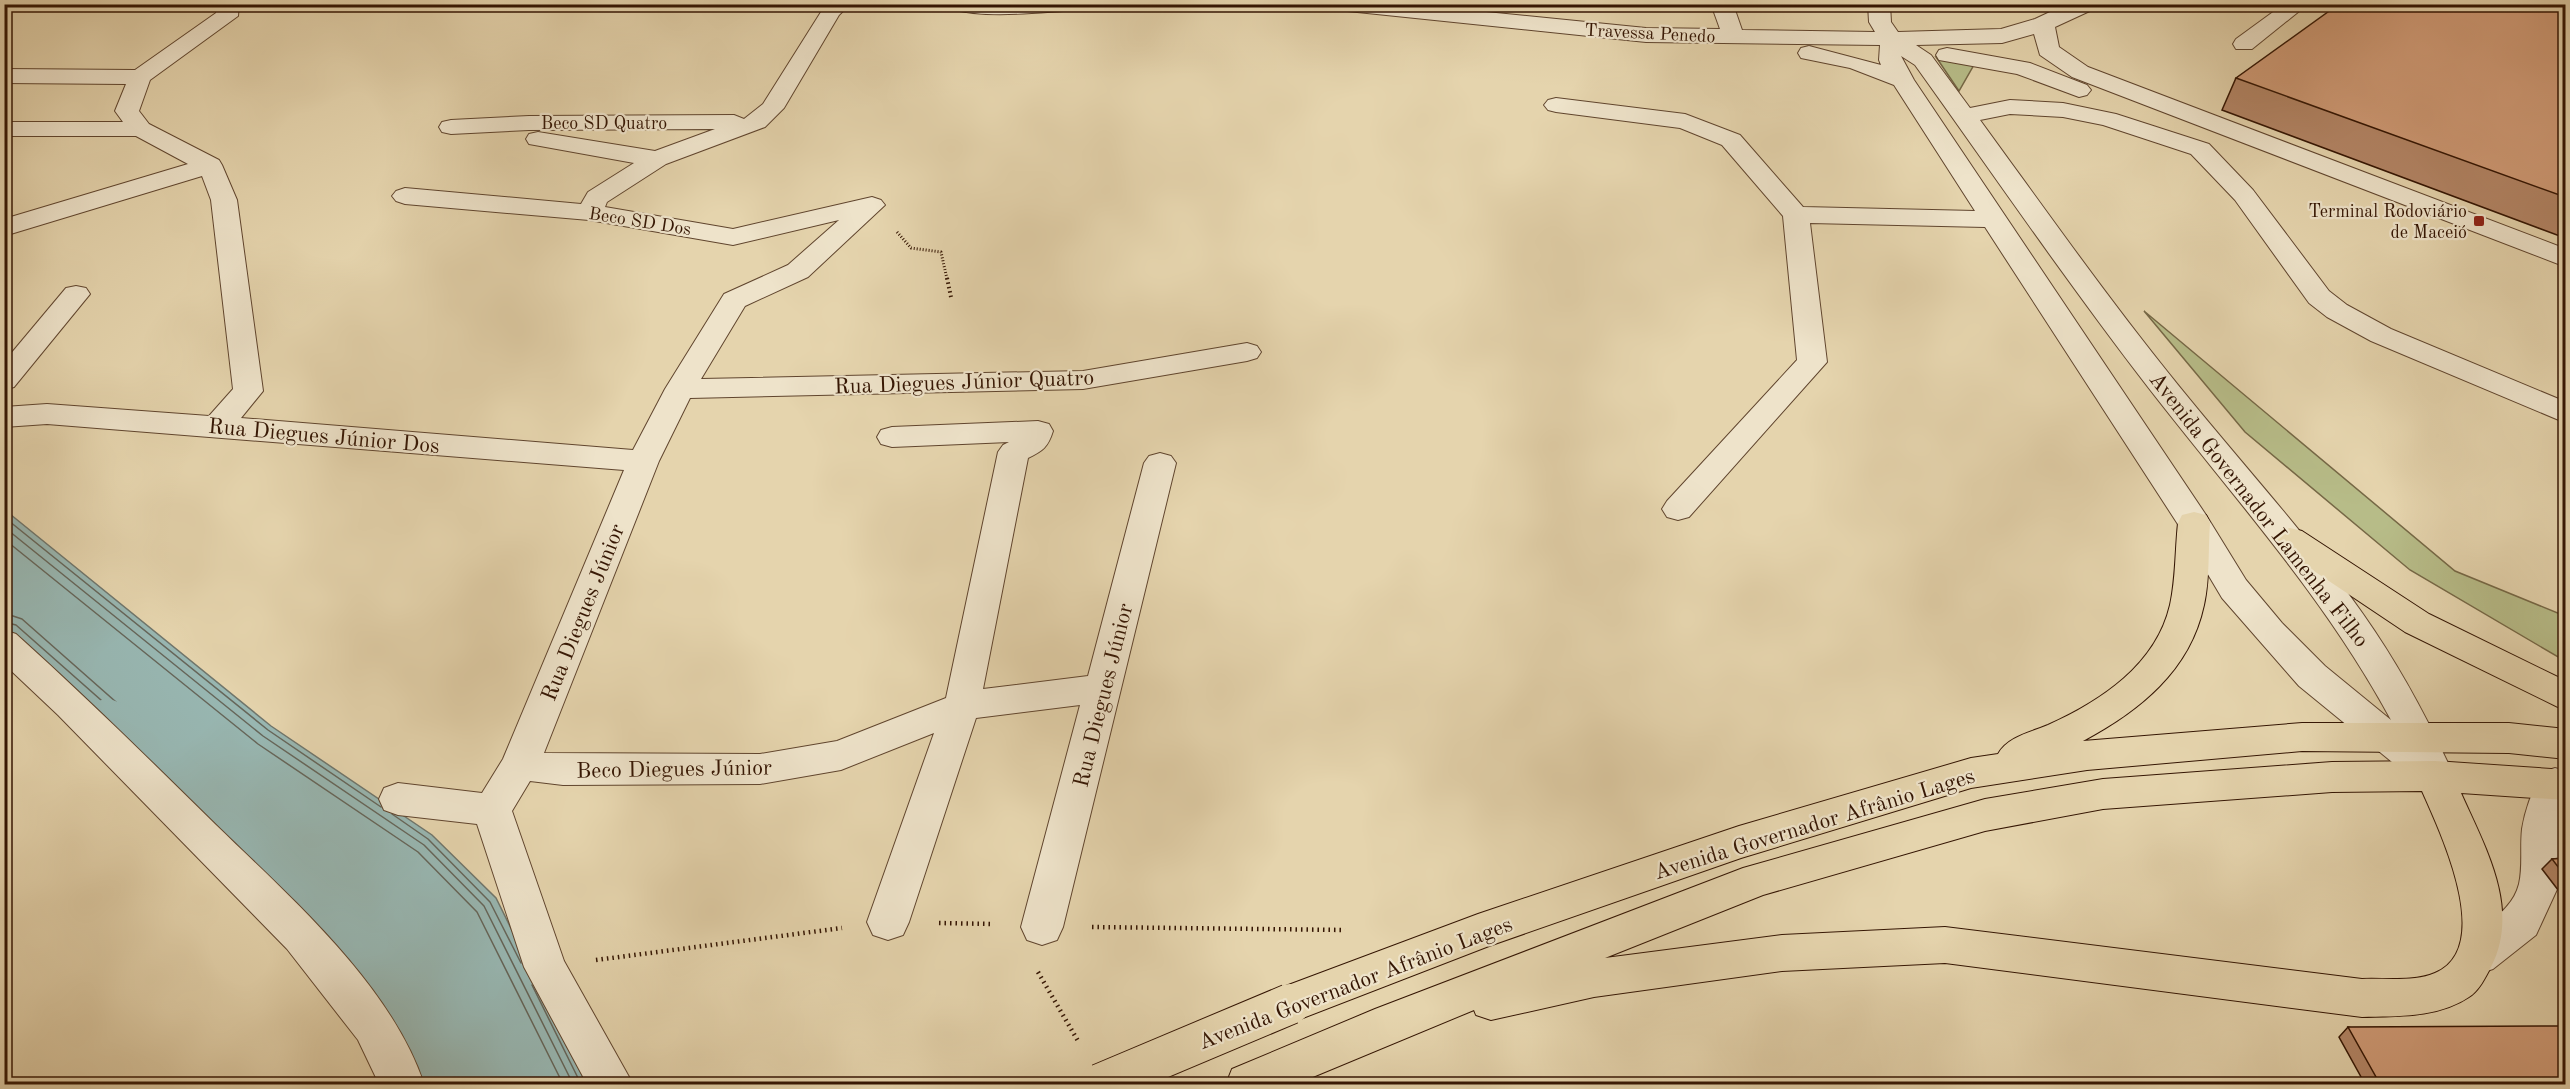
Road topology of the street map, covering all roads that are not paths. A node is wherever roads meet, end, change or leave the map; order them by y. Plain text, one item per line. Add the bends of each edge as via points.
1 (228, 4) edge
2 (840, 4) edge
3 (958, 4) edge
4 (1078, 4) edge
5 (1338, 4) edge
6 (1722, 4) edge
7 (2086, 4) edge
8 (2298, 4) edge
9 (1883, 21) edge
10 (2043, 24) junction
11 (2002, 36) junction
12 (1734, 38) junction
13 (2244, 44) dead end
14 (4, 76) edge
15 (140, 77) junction
16 (1902, 80) junction
17 (1982, 97) junction
18 (1556, 105) dead end
19 (756, 122) junction
20 (451, 127) dead end
21 (4, 129) edge
22 (140, 129) junction
23 (530, 137) dead end
24 (2296, 153) junction
25 (2210, 158) junction
26 (657, 159) junction
27 (210, 165) junction
28 (405, 196) dead end
29 (788, 205) dead end
30 (872, 205) joint
31 (589, 212) junction
32 (1796, 215) junction
33 (1994, 219) junction
34 (658, 224) junction
35 (4, 228) edge
36 (2565, 259) edge
37 (76, 294) dead end
38 (1247, 352) dead end
39 (4, 381) edge
40 (963, 383) junction
41 (680, 389) junction
42 (2565, 414) edge
43 (4, 417) edge
44 (217, 426) junction
45 (953, 434) junction
46 (891, 437) dead end
47 (643, 461) junction
48 (1160, 464) dead end
49 (1678, 509) dead end
50 (2194, 523) junction
51 (2290, 539) junction
52 (4, 643) edge
53 (1104, 688) junction
54 (2565, 697) edge
55 (962, 706) junction
56 (2402, 736) junction
57 (2565, 744) edge
58 (520, 765) junction
59 (1971, 773) junction
60 (2435, 776) junction
61 (2560, 784) edge
62 (398, 799) dead end
63 (492, 810) junction
64 (888, 922) dead end
65 (1042, 927) dead end
66 (2478, 956) junction
67 (1390, 1023) junction
68 (402, 1084) edge
69 (611, 1084) edge
70 (1100, 1084) edge
71 (1248, 1084) edge

1 - 15 street via 227,16
2 - 19 street via 831,11 772,108
3 - 4 street
5 - 12 street, Travessa Penedo via 1598,32
6 - 12 street
7 - 10 street, Travessa Penedo
8 - 13 street
9 - 11 street, Travessa Penedo via 1935,39
9 - 12 street, Travessa Penedo
9 - 16 street, Avenida Governador Lamenha Filho via 1890,60
9 - 17 street via 1934,52
9 - 17 street, Avenida Governador Lamenha Filho via 1923,60
10 - 11 street, Travessa Penedo
10 - 24 street via 2048,50 2074,68
11 - 17 street
12 - 16 street via 1856,63
14 - 15 street
15 - 22 street via 127,111
16 - 33 street, Avenida Governador Lamenha Filho
17 - 25 street via 2010,107 2063,110 2108,119
17 - 25 street via 2041,74 2152,120 2186,138
17 - 51 street, Avenida Governador Lamenha Filho via 2169,394
18 - 32 street via 1685,121 1731,140
19 - 20 street, Beco SD Quatro
19 - 26 street
21 - 22 street
22 - 27 street
23 - 26 street
24 - 25 street via 2268,150
24 - 36 street
25 - 42 street via 2244,195 2319,297 2337,311 2381,335
26 - 31 street via 597,197
27 - 35 street
27 - 44 street via 224,200 248,391
28 - 31 street, Beco SD Dos
29 - 34 street
30 - 34 street, Beco SD Dos via 733,237
30 - 41 street, Rua Diegues Júnior via 798,271 734,300
31 - 34 street, Beco SD Dos
32 - 33 street
32 - 49 street via 1812,362
33 - 50 street, Avenida Governador Lamenha Filho
37 - 39 street
38 - 40 street, Rua Diegues Júnior Quatro via 1083,380
40 - 41 street, Rua Diegues Júnior Quatro
40 - 45 street
41 - 47 street, Rua Diegues Júnior
43 - 44 street, Rua Diegues Júnior Dos via 47,414
44 - 47 street, Rua Diegues Júnior Dos
45 - 46 street
45 - 55 street via 1038,431 1034,442 1014,452
47 - 58 street, Rua Diegues Júnior
48 - 53 street, Rua Diegues Júnior
50 - 56 street, Avenida Governador Lamenha Filho via 2234,589 2312,676
50 - 59 main road via 2187,607 2172,644 2146,681 2101,716
51 - 54 main road via 2417,623
51 - 56 street, Avenida Governador Lamenha Filho via 2367,644
52 - 68 street via 303,936 374,1026
53 - 55 street, Beco Diegues Júnior
53 - 65 street, Rua Diegues Júnior
55 - 58 street, Beco Diegues Júnior via 841,755 760,769 563,770
55 - 64 street
56 - 57 main road, Avenida Governador Afrânio Lages via 2509,738
56 - 59 main road, Avenida Governador Afrânio Lages via 2302,737 2193,745 2087,755
56 - 60 street, Avenida Governador Lamenha Filho
58 - 63 street, Rua Diegues Júnior
59 - 70 main road, Avenida Governador Afrânio Lages, bridge via 1739,842 1478,932 1290,1004
60 - 61 main road, Avenida Governador Afrânio Lages
60 - 66 main road via 2479,885 2484,923
60 - 67 main road, Avenida Governador Afrânio Lages via 2332,777 2103,794 1985,815 1756,880
61 - 66 street via 2542,827 2539,885 2521,922
62 - 63 street
63 - 69 street via 545,967
66 - 67 main road via 2456,982 2418,996 2362,998 1945,945 1782,953 1594,978
67 - 71 main road, Avenida Governador Afrânio Lages

